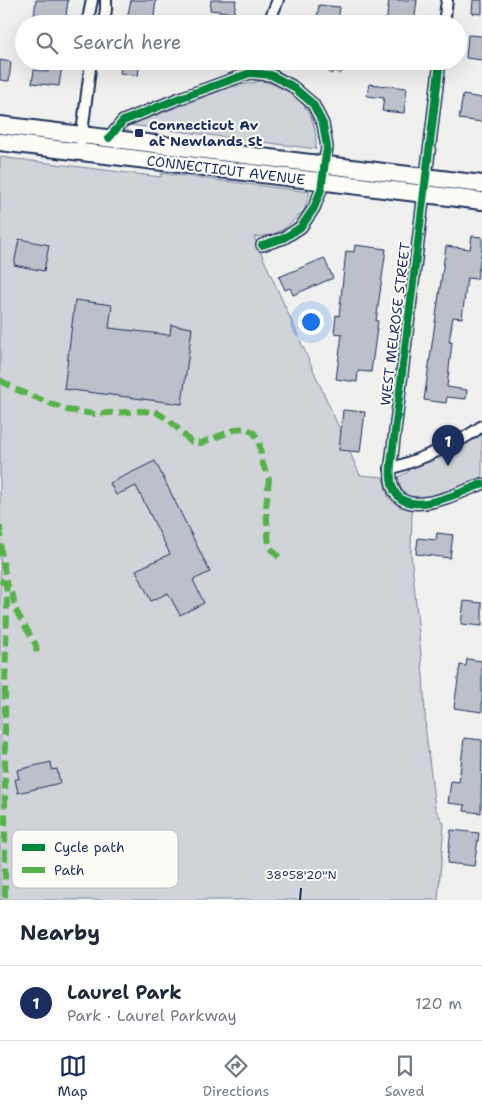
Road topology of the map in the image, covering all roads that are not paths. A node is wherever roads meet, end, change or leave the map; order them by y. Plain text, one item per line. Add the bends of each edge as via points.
1 (92, 0) edge
2 (106, 0) edge
3 (278, 0) edge
4 (447, 0) edge
5 (89, 15) edge
6 (105, 15) edge
7 (272, 15) edge
8 (445, 15) edge
9 (91, 70) edge
10 (251, 70) edge
11 (439, 70) edge
12 (250, 73) junction
13 (0, 125) edge
14 (82, 135) junction
15 (109, 138) junction
16 (0, 142) edge
17 (80, 152) junction
18 (324, 172) junction
19 (482, 184) edge
20 (425, 185) junction
21 (482, 201) edge
22 (262, 244) dead end
23 (482, 426) edge
24 (390, 469) junction
25 (482, 484) edge

1 - 5 street
2 - 6 street
3 - 7 street
4 - 8 street
9 - 14 street
10 - 12 street
11 - 20 street, WEST MELROSE STREET
12 - 15 street via 123,121
12 - 18 street via 280,79 312,104 326,135
13 - 14 main road, CONNECTICUT AVENUE
14 - 15 main road, CONNECTICUT AVENUE
14 - 17 street
15 - 18 main road, CONNECTICUT AVENUE
16 - 17 main road, CONNECTICUT AVENUE
17 - 18 main road, CONNECTICUT AVENUE
18 - 20 main road, CONNECTICUT AVENUE
18 - 22 street via 314,208 301,227 284,238
19 - 20 main road, CONNECTICUT AVENUE
20 - 21 main road, CONNECTICUT AVENUE
20 - 24 street, WEST MELROSE STREET
23 - 24 street via 460,440
24 - 25 street, WEST MELROSE STREET via 393,491 410,503 436,502

